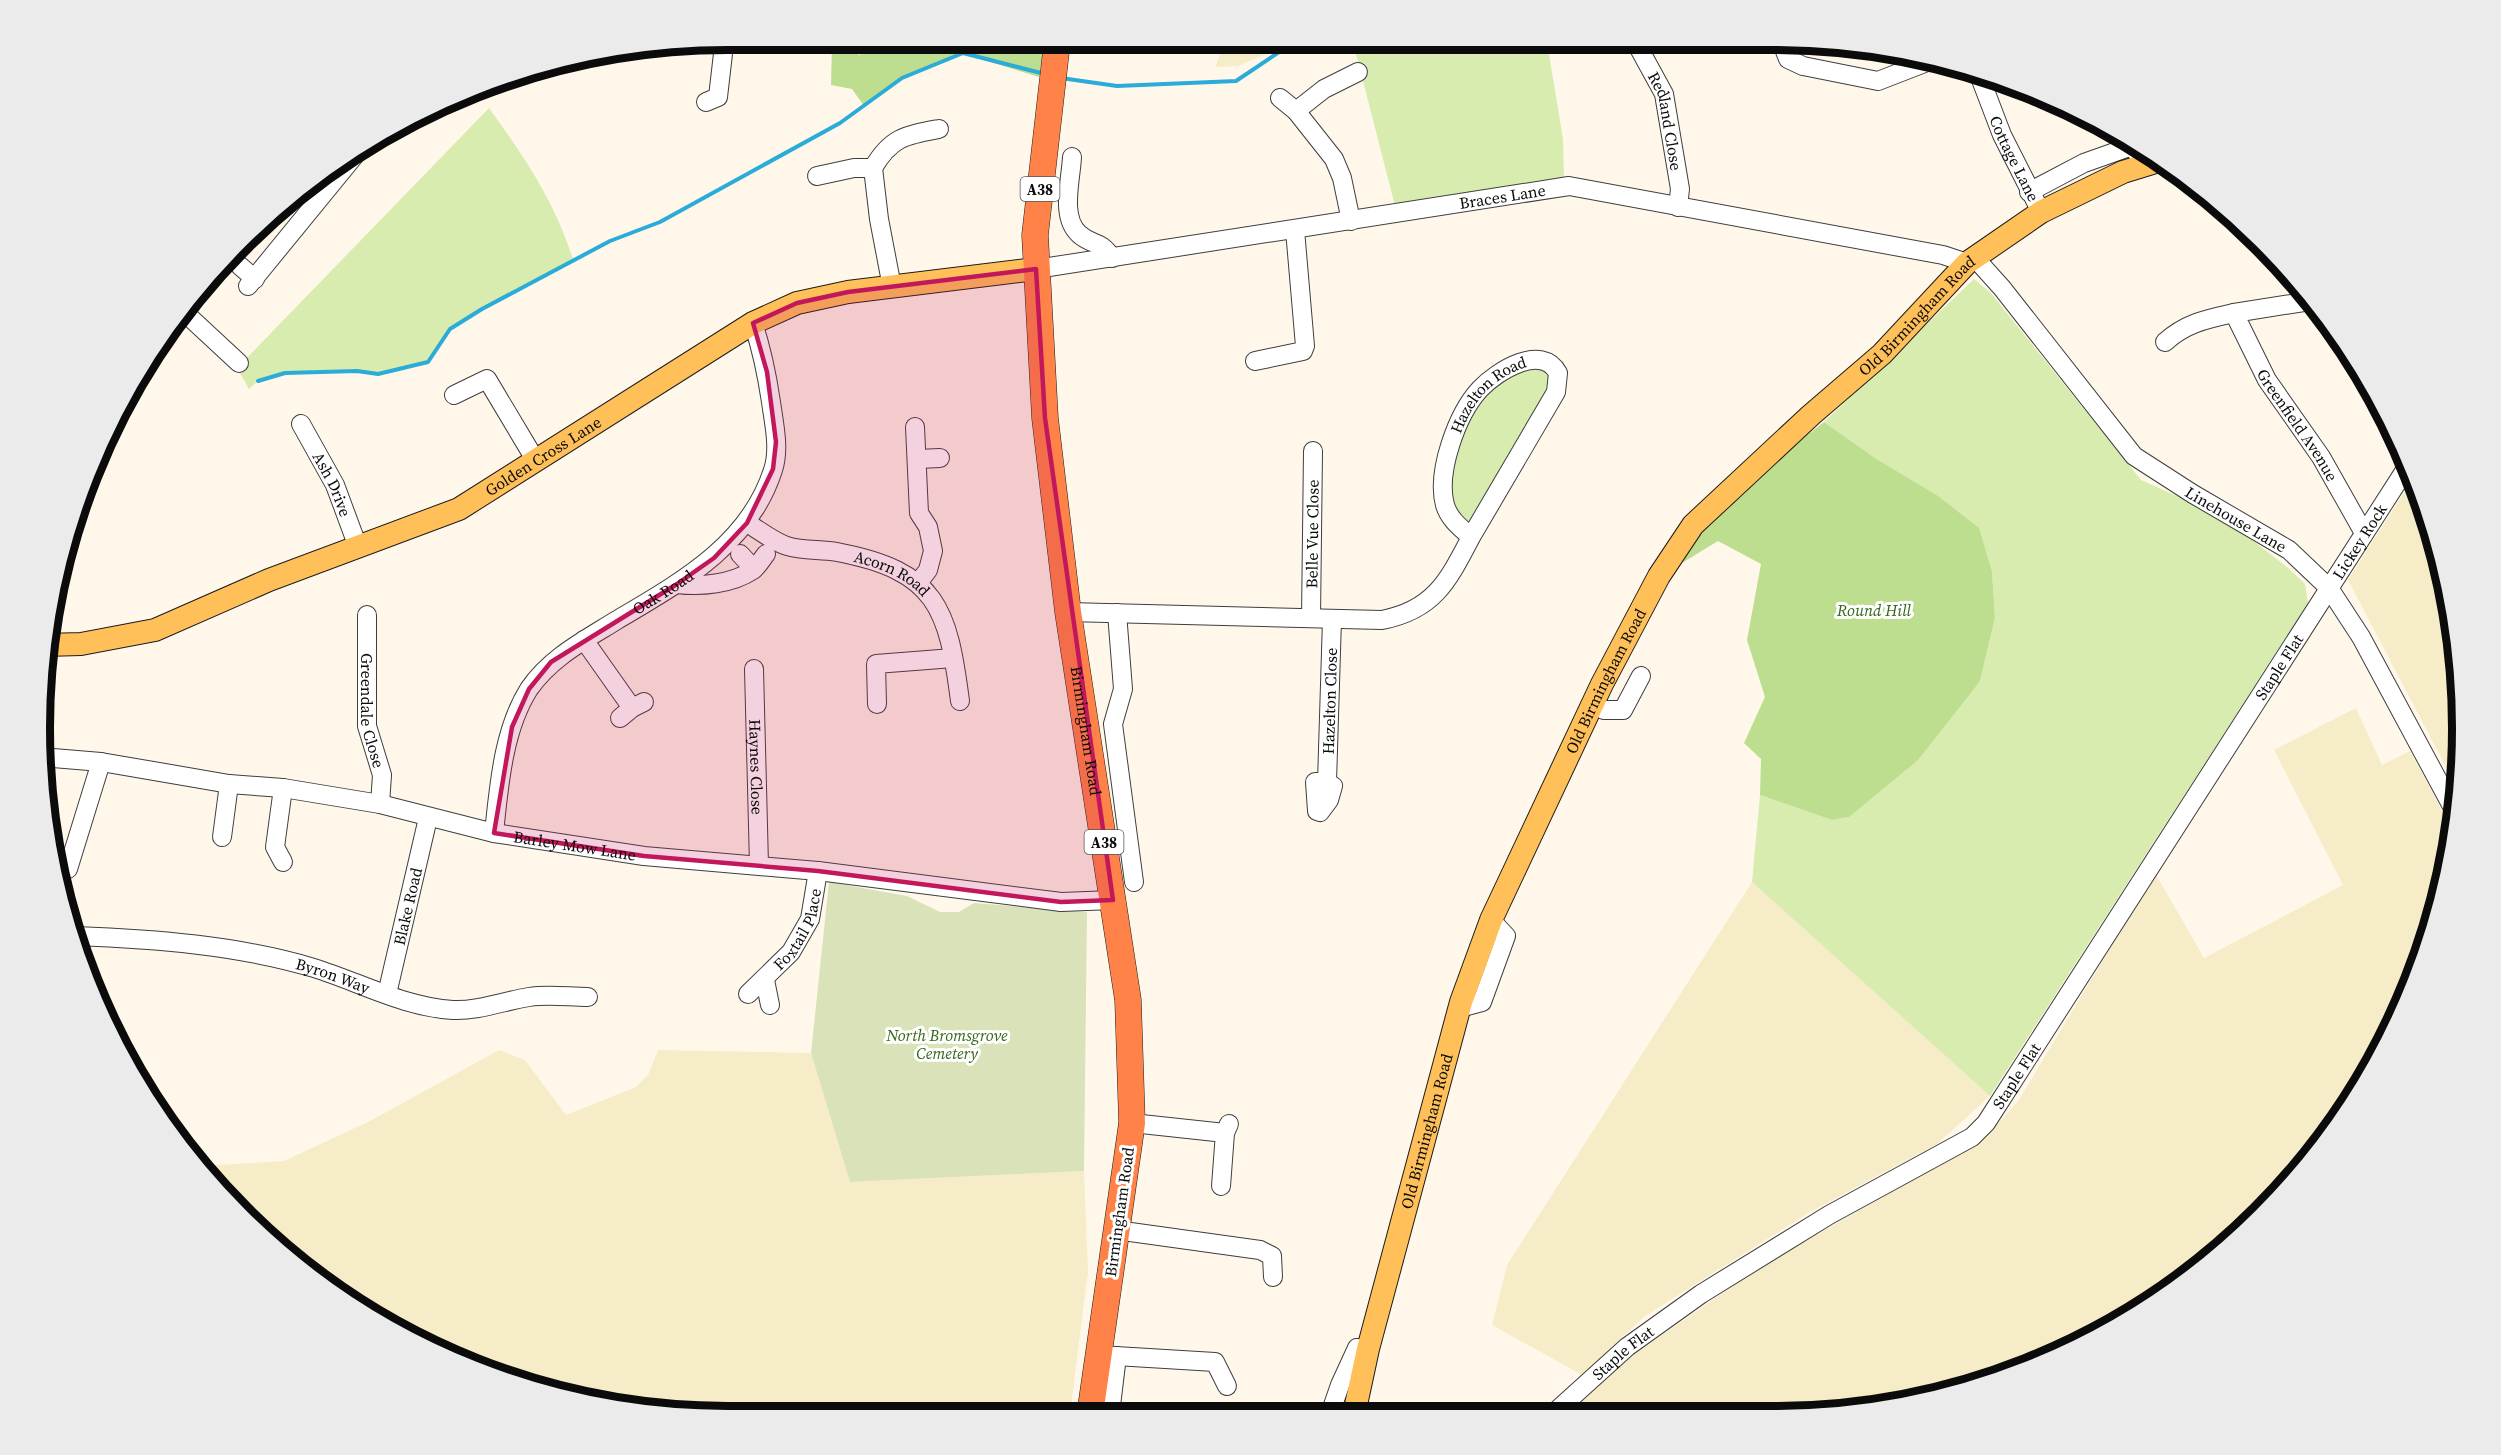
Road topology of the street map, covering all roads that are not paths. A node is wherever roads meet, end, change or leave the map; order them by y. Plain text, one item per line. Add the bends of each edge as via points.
1 (724, 50) edge
2 (1640, 50) edge
3 (1785, 50) edge
4 (1054, 66) edge
5 (1918, 66) edge
6 (1358, 72) dead end
7 (1982, 82) edge
8 (1280, 98) dead end
9 (719, 100) dead end
10 (1296, 111) junction
11 (939, 129) dead end
12 (2125, 148) edge
13 (1072, 157) dead end
14 (2150, 164) edge
15 (873, 168) junction
16 (817, 176) dead end
17 (326, 182) edge
18 (2029, 192) junction
19 (1678, 207) junction
20 (2041, 212) junction
21 (1351, 221) junction
22 (1294, 230) junction
23 (1112, 258) junction
24 (1971, 261) junction
25 (240, 266) dead end
26 (1036, 269) junction
27 (892, 287) junction
28 (2301, 302) edge
29 (2284, 304) junction
30 (2306, 309) edge
31 (2234, 313) junction
32 (189, 316) edge
33 (753, 323) junction
34 (2165, 342) dead end
35 (1255, 361) dead end
36 (239, 363) dead end
37 (454, 395) dead end
38 (915, 427) dead end
39 (310, 430) dead end
40 (1313, 451) dead end
41 (940, 458) dead end
42 (918, 459) junction
43 (536, 461) junction
44 (2402, 474) edge
45 (747, 523) junction
46 (2364, 533) junction
47 (1471, 537) junction
48 (358, 547) junction
49 (740, 554) dead end
50 (766, 554) dead end
51 (754, 569) junction
52 (918, 583) junction
53 (677, 584) junction
54 (2329, 588) junction
55 (1068, 612) junction
56 (1117, 613) junction
57 (367, 615) dead end
58 (1311, 618) junction
59 (1332, 619) junction
60 (585, 640) junction
61 (54, 645) edge
62 (953, 658) junction
63 (754, 669) dead end
64 (1641, 676) dead end
65 (960, 701) dead end
66 (1593, 704) junction
67 (878, 705) dead end
68 (632, 709) dead end
69 (51, 757) edge
70 (101, 762) junction
71 (1327, 782) dead end
72 (229, 784) junction
73 (283, 788) junction
74 (2448, 798) edge
75 (380, 804) junction
76 (428, 818) junction
77 (494, 834) junction
78 (222, 837) dead end
79 (283, 862) dead end
80 (759, 865) junction
81 (68, 869) dead end
82 (818, 871) junction
83 (1134, 882) dead end
84 (1113, 900) junction
85 (83, 936) edge
86 (765, 980) junction
87 (387, 994) junction
88 (748, 994) dead end
89 (588, 997) dead end
90 (770, 1005) dead end
91 (1132, 1123) junction
92 (1221, 1186) dead end
93 (1116, 1230) junction
94 (1273, 1277) dead end
95 (1368, 1349) junction
96 (1108, 1355) junction
97 (1227, 1386) dead end
98 (1092, 1406) edge
99 (1110, 1406) edge
100 (1333, 1406) edge
101 (1356, 1406) edge
102 (1562, 1406) edge

1 - 9 street
2 - 19 street, Redland Close via 1664,94 1680,189
3 - 5 street via 1788,59 1803,66 1878,81
4 - 26 highway, Birmingham Road / A38 via 1035,235
6 - 10 street via 1324,89
7 - 18 street, Cottage Lane
8 - 10 street
10 - 21 street via 1334,159
11 - 15 street via 904,136 883,151
12 - 18 street via 2084,163
13 - 23 street via 1068,210 1071,224 1080,235 1104,246
14 - 20 main road, Old Birmingham Road via 2084,189
15 - 16 street
15 - 27 street
17 - 25 street via 251,283
18 - 20 street, Cottage Lane
19 - 21 street, Braces Lane via 1569,186
19 - 24 street, Braces Lane
20 - 24 main road, Old Birmingham Road
21 - 22 street, Braces Lane
22 - 23 street, Braces Lane
22 - 35 street via 1305,346 1293,355
23 - 26 street, Braces Lane
24 - 54 street, Linehouse Lane via 2002,288 2134,456 2289,550
24 - 66 main road, Old Birmingham Road via 1882,354 1693,525 1659,576
26 - 27 main road, Golden Cross Lane
26 - 55 highway, Birmingham Road / A38 via 1045,418
27 - 33 main road, Golden Cross Lane via 797,303
28 - 29 street
29 - 30 street
29 - 31 street
31 - 34 street via 2179,328
31 - 46 street, Greenfield Avenue via 2267,380 2321,457
32 - 36 street
33 - 43 main road, Golden Cross Lane
33 - 45 street, Oak Road via 767,372 776,442 774,469
37 - 43 street via 487,379
38 - 42 street
39 - 48 street, Ash Drive
40 - 58 street, Belle Vue Close
41 - 42 street
42 - 52 street via 919,513 928,527 933,551 928,570
43 - 48 main road, Golden Cross Lane via 459,509
44 - 46 street, Lickey Rock
45 - 52 street, Acorn Road via 786,546 879,562
45 - 53 street, Oak Road via 714,558
46 - 54 street, Lickey Rock
47 - 47 street, Hazelton Road via 1453,521 1445,505 1443,482 1447,453 1462,417 1480,389 1506,370 1530,360 1545,361 1558,373 1556,392
47 - 59 street, Hazelton Road via 1449,578 1419,608 1382,620
48 - 61 main road, Golden Cross Lane via 269,580 155,630 81,644
49 - 51 street
50 - 51 street
51 - 53 street via 701,587
52 - 62 street, Acorn Road via 935,603 949,635
53 - 60 street, Oak Road
54 - 74 street, Linehouse Lane via 2361,637
54 - 102 street, Staple Flat via 1986,1123 1972,1137 1829,1215 1701,1294 1627,1347
55 - 56 street, Hazelton Road
55 - 84 highway, Birmingham Road / A38
56 - 58 street, Hazelton Road
56 - 83 street via 1123,689 1113,724
57 - 75 street, Greendale Close via 367,726 382,775
58 - 59 street, Hazelton Road
59 - 71 street, Hazelton Close
60 - 68 street
60 - 77 street, Oak Road via 551,662 529,689 517,714 500,784
62 - 65 street, Acorn Road
62 - 67 street via 876,664
63 - 80 street, Haynes Close
64 - 66 street via 1623,710 1604,710
66 - 95 main road, Old Birmingham Road via 1491,920 1461,1002
69 - 70 street, Barley Mow Lane
70 - 72 street, Barley Mow Lane
70 - 81 street via 87,813 67,838
72 - 73 street, Barley Mow Lane
72 - 78 street
73 - 75 street, Barley Mow Lane
73 - 79 street via 274,847
75 - 76 street, Barley Mow Lane
76 - 77 street, Barley Mow Lane
76 - 87 street, Blake Road
77 - 80 street, Barley Mow Lane via 644,856
80 - 82 street, Barley Mow Lane
82 - 84 street, Barley Mow Lane via 1061,902
82 - 86 street, Foxtail Place via 810,920 791,952
84 - 91 highway, Birmingham Road / A38 via 1128,1000
85 - 87 street, Byron Way via 143,939 252,954 314,968
86 - 88 street, Foxtail Place
86 - 90 street, Foxtail Place
87 - 89 street, Byron Way via 453,1010 532,997
91 - 92 street via 1227,1128
91 - 93 highway, Birmingham Road / A38
93 - 94 street via 1260,1250 1272,1256
93 - 96 highway, Birmingham Road / A38
95 - 100 street via 1357,1348
95 - 101 main road, Old Birmingham Road
96 - 97 street via 1215,1362
96 - 98 highway, Birmingham Road / A38
96 - 99 street

